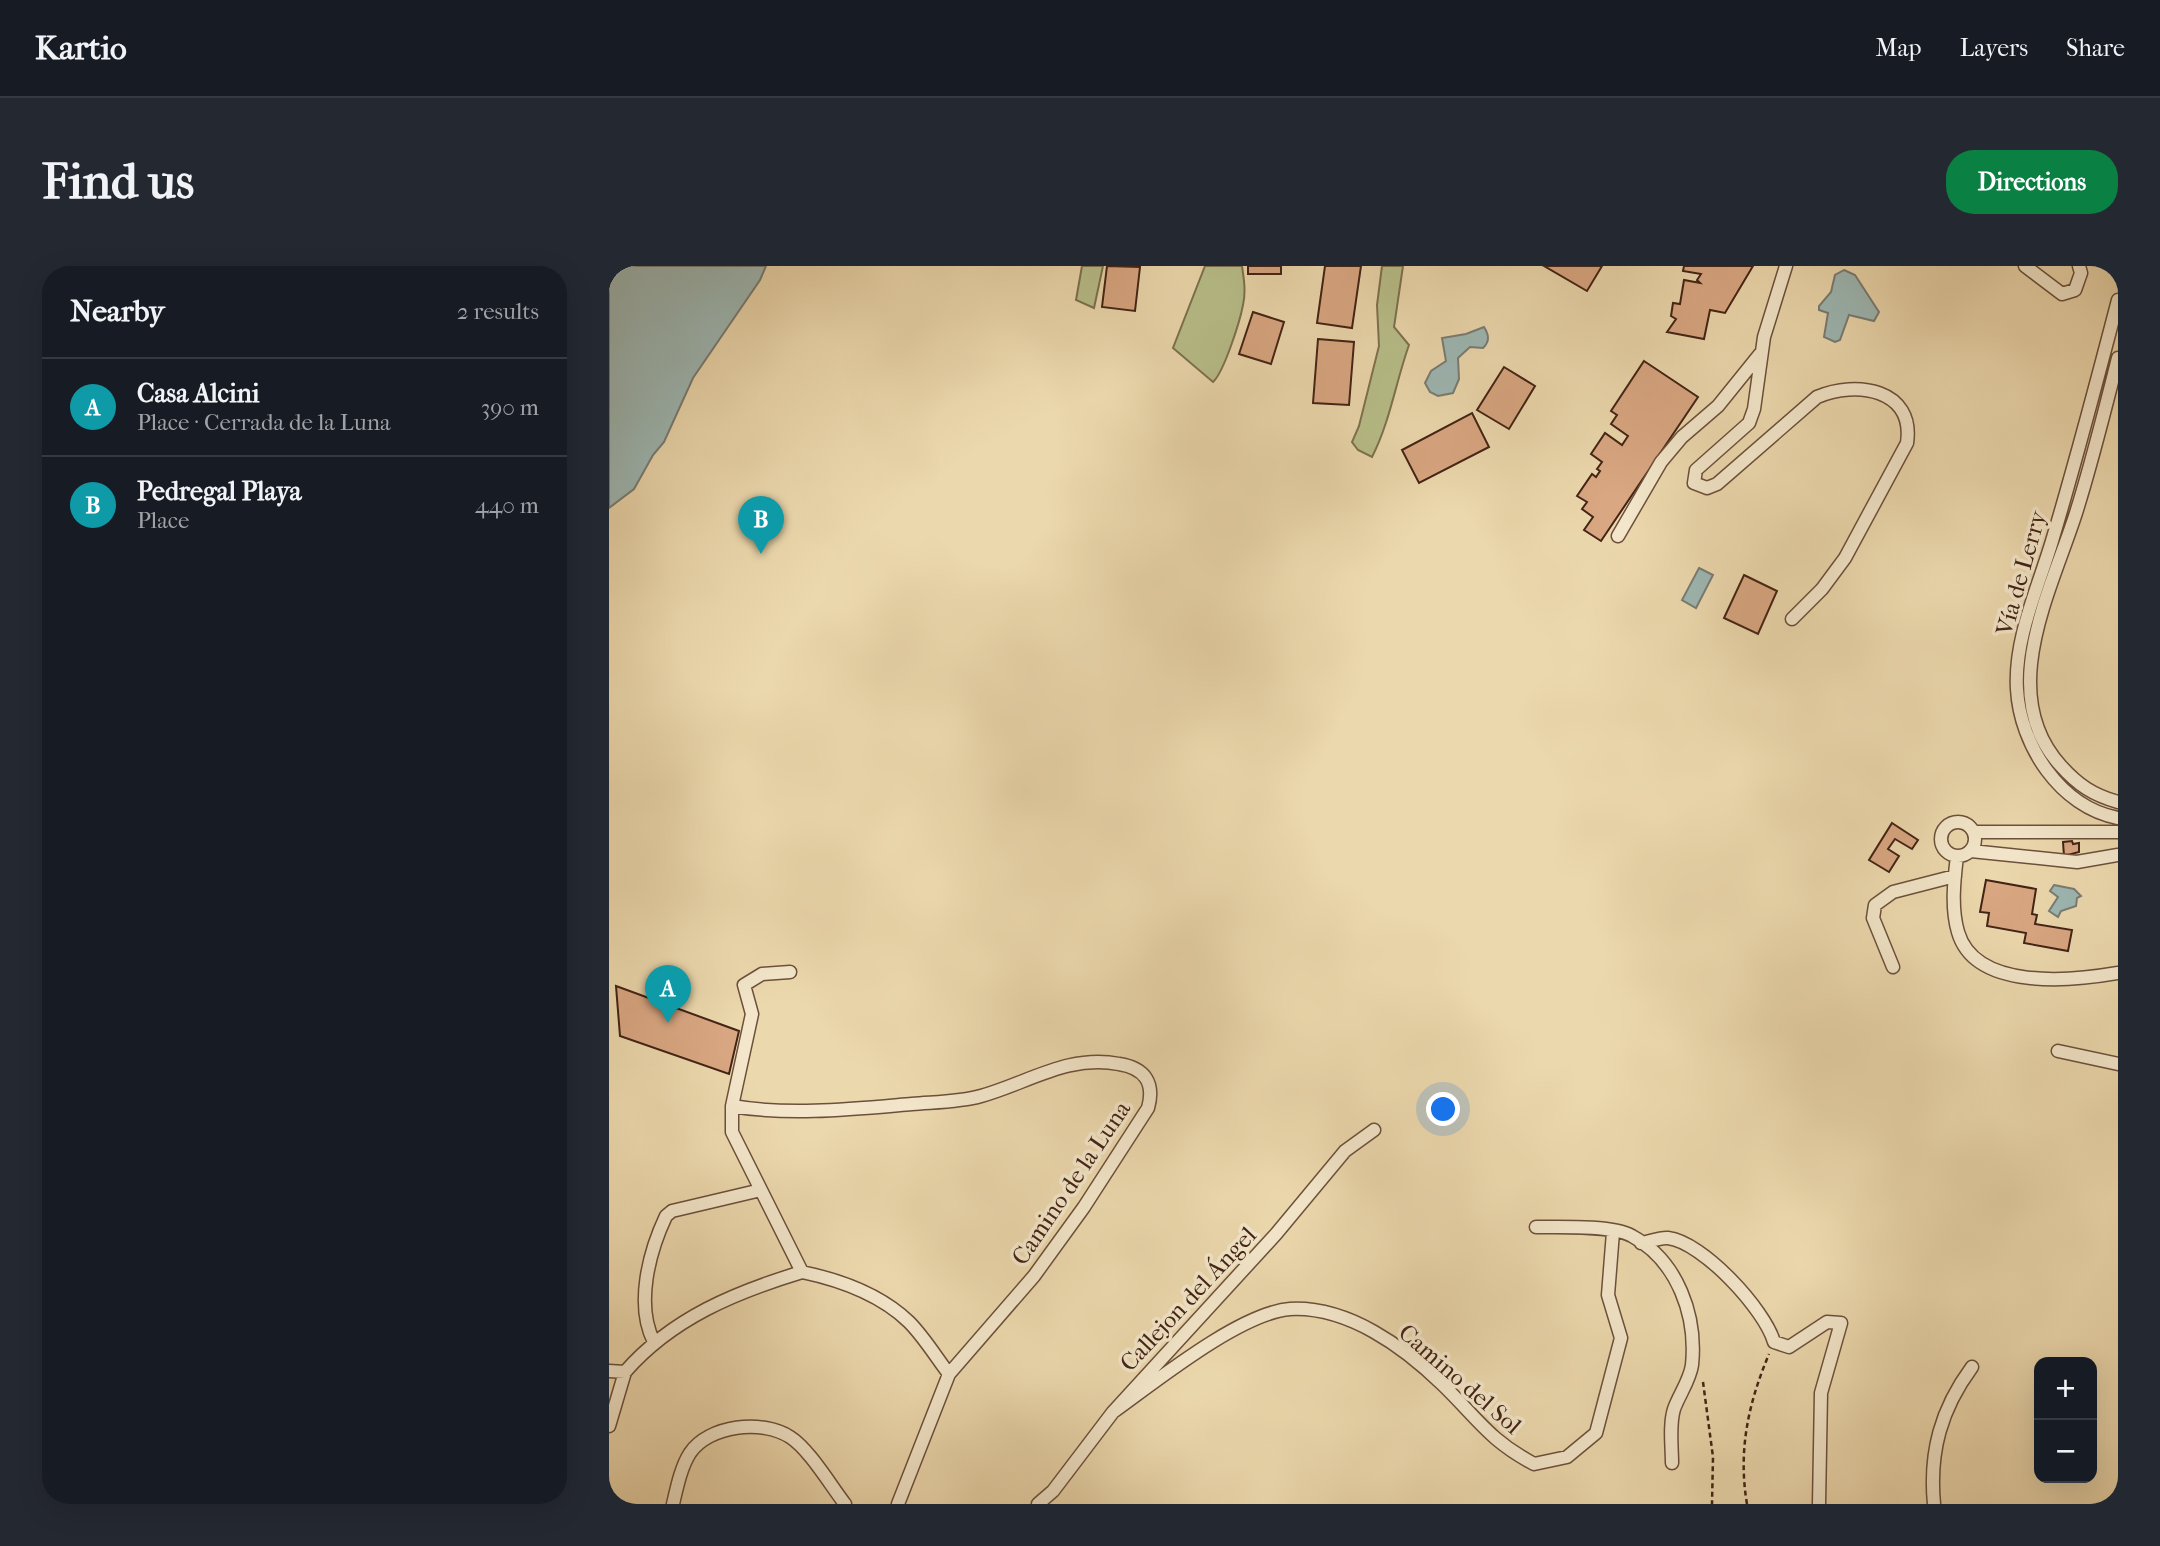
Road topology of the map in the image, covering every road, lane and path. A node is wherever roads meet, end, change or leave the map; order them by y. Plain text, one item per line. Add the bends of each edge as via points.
1 (1786, 266) edge
2 (2025, 266) edge
3 (2079, 266) edge
4 (2118, 300) edge
5 (1760, 354) junction
6 (2118, 358) edge
7 (1618, 536) dead end
8 (1792, 620) dead end
9 (2026, 713) junction
10 (2118, 802) edge
11 (2118, 818) edge
12 (1975, 832) junction
13 (2118, 832) edge
14 (1971, 851) junction
15 (2118, 855) edge
16 (1957, 856) junction
17 (1955, 876) junction
18 (1893, 967) dead end
19 (790, 972) dead end
20 (2118, 973) edge
21 (2058, 1051) dead end
22 (2118, 1064) edge
23 (732, 1106) junction
24 (1374, 1130) dead end
25 (761, 1190) junction
26 (1536, 1227) dead end
27 (1613, 1232) junction
28 (1641, 1243) junction
29 (802, 1272) junction
30 (654, 1342) junction
31 (1774, 1342) junction
32 (1972, 1367) dead end
33 (609, 1371) edge
34 (625, 1372) junction
35 (949, 1374) junction
36 (1703, 1382) dead end
37 (1113, 1412) junction
38 (609, 1426) edge
39 (1672, 1463) dead end
40 (673, 1504) edge
41 (845, 1504) edge
42 (898, 1504) edge
43 (1038, 1504) edge
44 (1712, 1504) edge
45 (1748, 1504) edge
46 (1819, 1504) edge
47 (1934, 1504) edge

1 - 5 street
2 - 3 street via 2062,295 2075,290
4 - 9 street, Vía de Lerry via 2023,637 2017,671
5 - 7 street via 1718,406 1661,462
5 - 8 street via 1749,423 1696,470 1693,480 1697,484 1707,488 1717,484 1817,397 1834,389 1857,387 1888,398 1903,411 1909,431 1907,443 1845,558
6 - 9 street, Vía de Lerry via 2036,639
9 - 10 street, Vía de Lerry via 2072,778 2088,791
9 - 11 street, Vía de Lerry via 2035,752 2056,780 2101,814
12 - 13 street
12 - 14 street
12 - 16 street via 1963,822 1943,830 1943,847
14 - 15 street via 2077,862
14 - 16 street
16 - 17 street
17 - 18 street via 1893,892 1875,905 1873,918
17 - 20 street via 1958,934 1970,952 1992,968 2018,978 2043,979
19 - 23 street via 762,974 744,985 752,1014
21 - 22 street
23 - 25 street via 730,1126
23 - 35 street, Camino de la Luna via 848,1109 978,1097 1037,1073 1079,1064 1117,1063 1144,1073 1151,1095 1148,1108 1126,1144 1034,1276
24 - 37 street, Callejon del Ángel via 1345,1151 1276,1234
25 - 29 street
25 - 30 street via 666,1216 644,1304
26 - 27 street
27 - 28 street via 1631,1235
27 - 37 street, Camino del Sol via 1608,1295 1621,1338 1596,1433 1567,1457 1534,1464 1503,1448 1443,1385 1373,1331 1336,1314 1290,1309 1247,1323
28 - 31 street via 1668,1237 1705,1255 1730,1277 1771,1330
28 - 39 street via 1678,1281 1692,1322 1692,1367 1673,1412
29 - 30 street via 715,1304
29 - 35 street via 851,1286 898,1313
30 - 34 street
31 - 45 path via 1758,1380 1744,1437 1742,1475
31 - 46 street via 1789,1347 1827,1322 1841,1323 1821,1393
32 - 47 street via 1938,1432 1933,1451
33 - 34 street
34 - 38 street
35 - 42 street
36 - 44 path via 1713,1457
37 - 43 street, Callejon del Ángel
40 - 41 street via 684,1464 699,1444 718,1431 754,1428 790,1437

